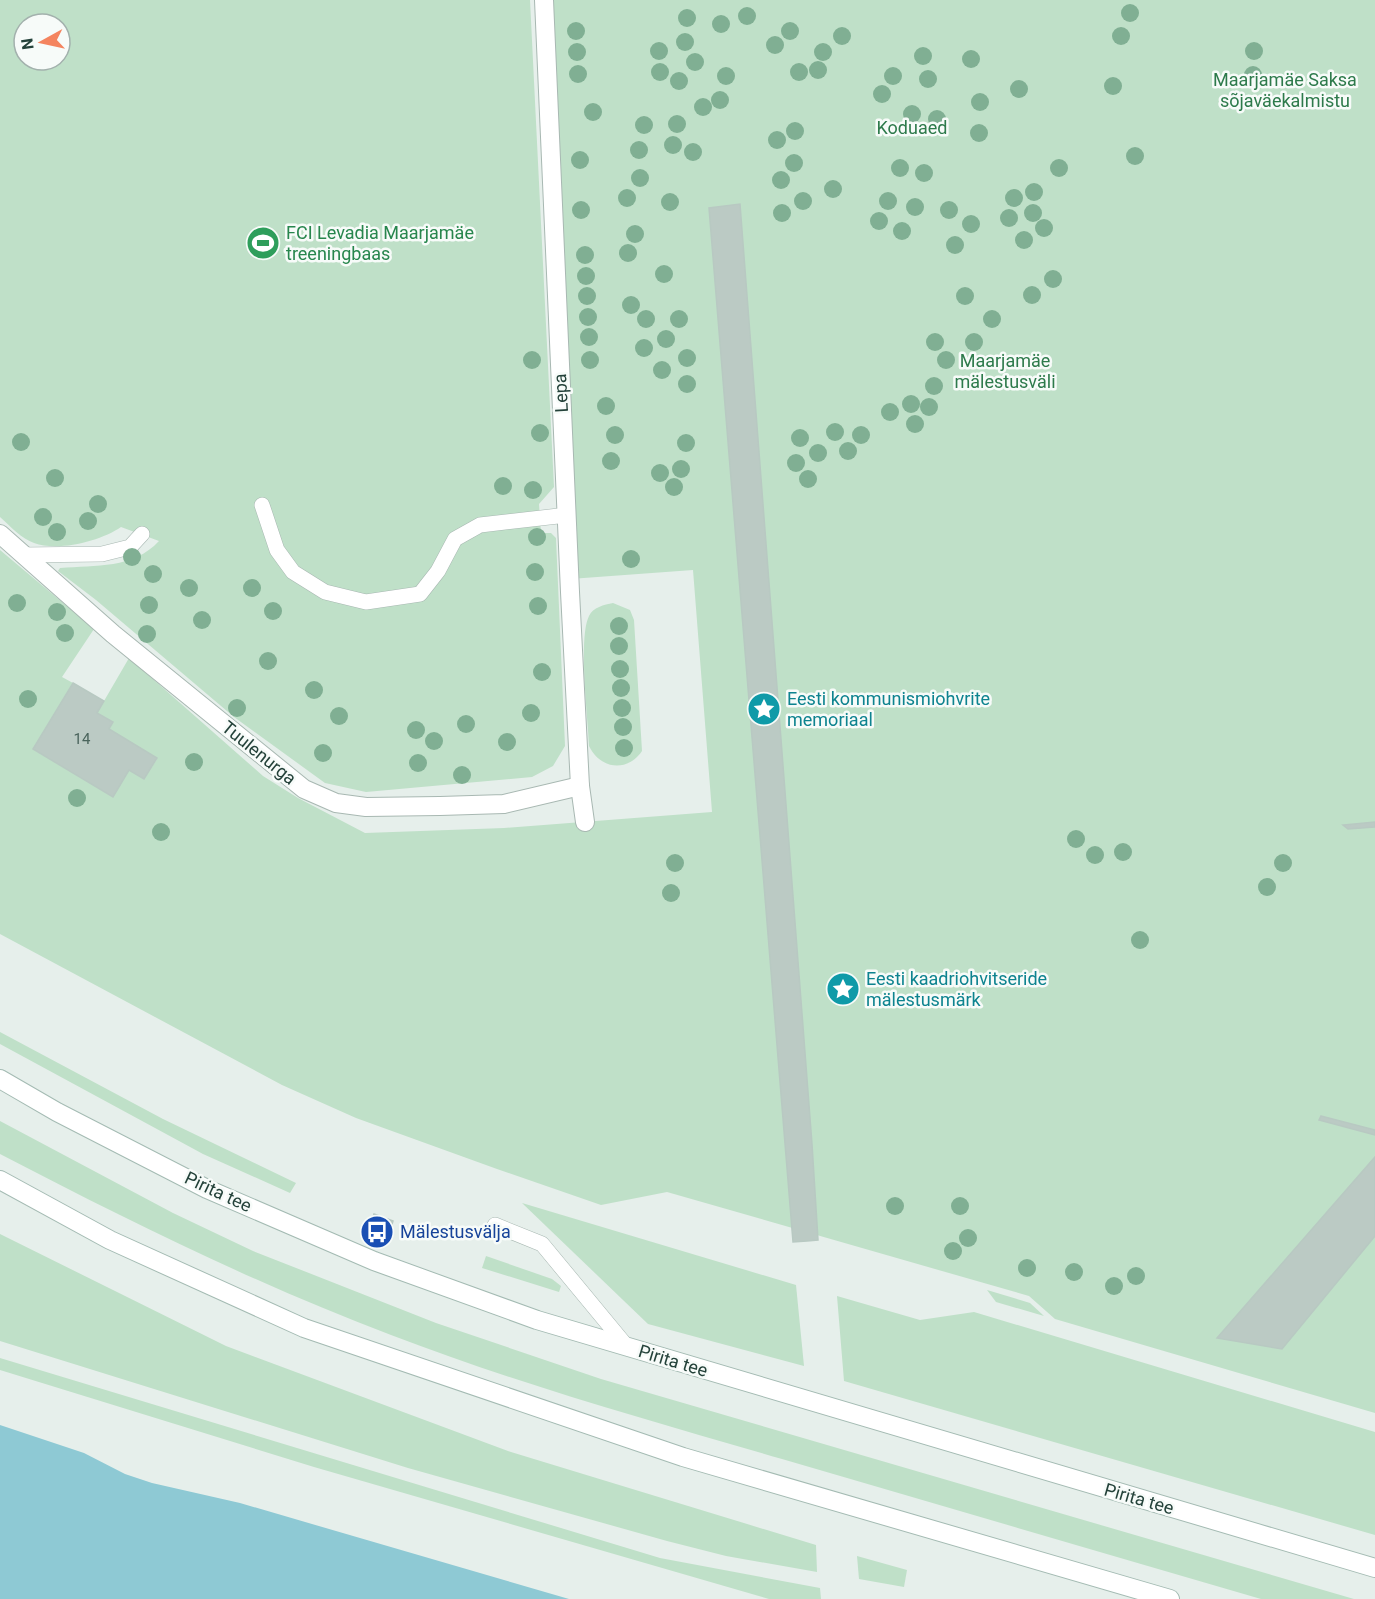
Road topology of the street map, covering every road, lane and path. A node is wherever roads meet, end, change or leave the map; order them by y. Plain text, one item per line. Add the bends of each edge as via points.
1 (544, 0) edge
2 (262, 505) dead end
3 (567, 515) junction
4 (0, 534) edge
5 (142, 534) dead end
6 (23, 555) junction
7 (580, 786) junction
8 (585, 822) dead end
9 (0, 1079) edge
10 (0, 1180) edge
11 (495, 1225) dead end
12 (628, 1348) junction
13 (1375, 1568) edge
14 (1170, 1599) edge

1 - 3 main road, Lepa
2 - 3 lane via 277,550 293,572 325,592 366,602 420,594 438,571 455,538 480,525
3 - 7 main road, Lepa
4 - 6 main road, Tuulenurga
5 - 6 lane via 130,547 102,554
6 - 7 main road, Tuulenurga via 113,634 304,789 336,803 366,807 504,804
7 - 8 main road, Lepa
9 - 12 main road, Pirita tee via 207,1189 374,1261
10 - 14 main road via 110,1240 304,1328 683,1457
11 - 12 lane via 542,1245
12 - 13 main road, Pirita tee

